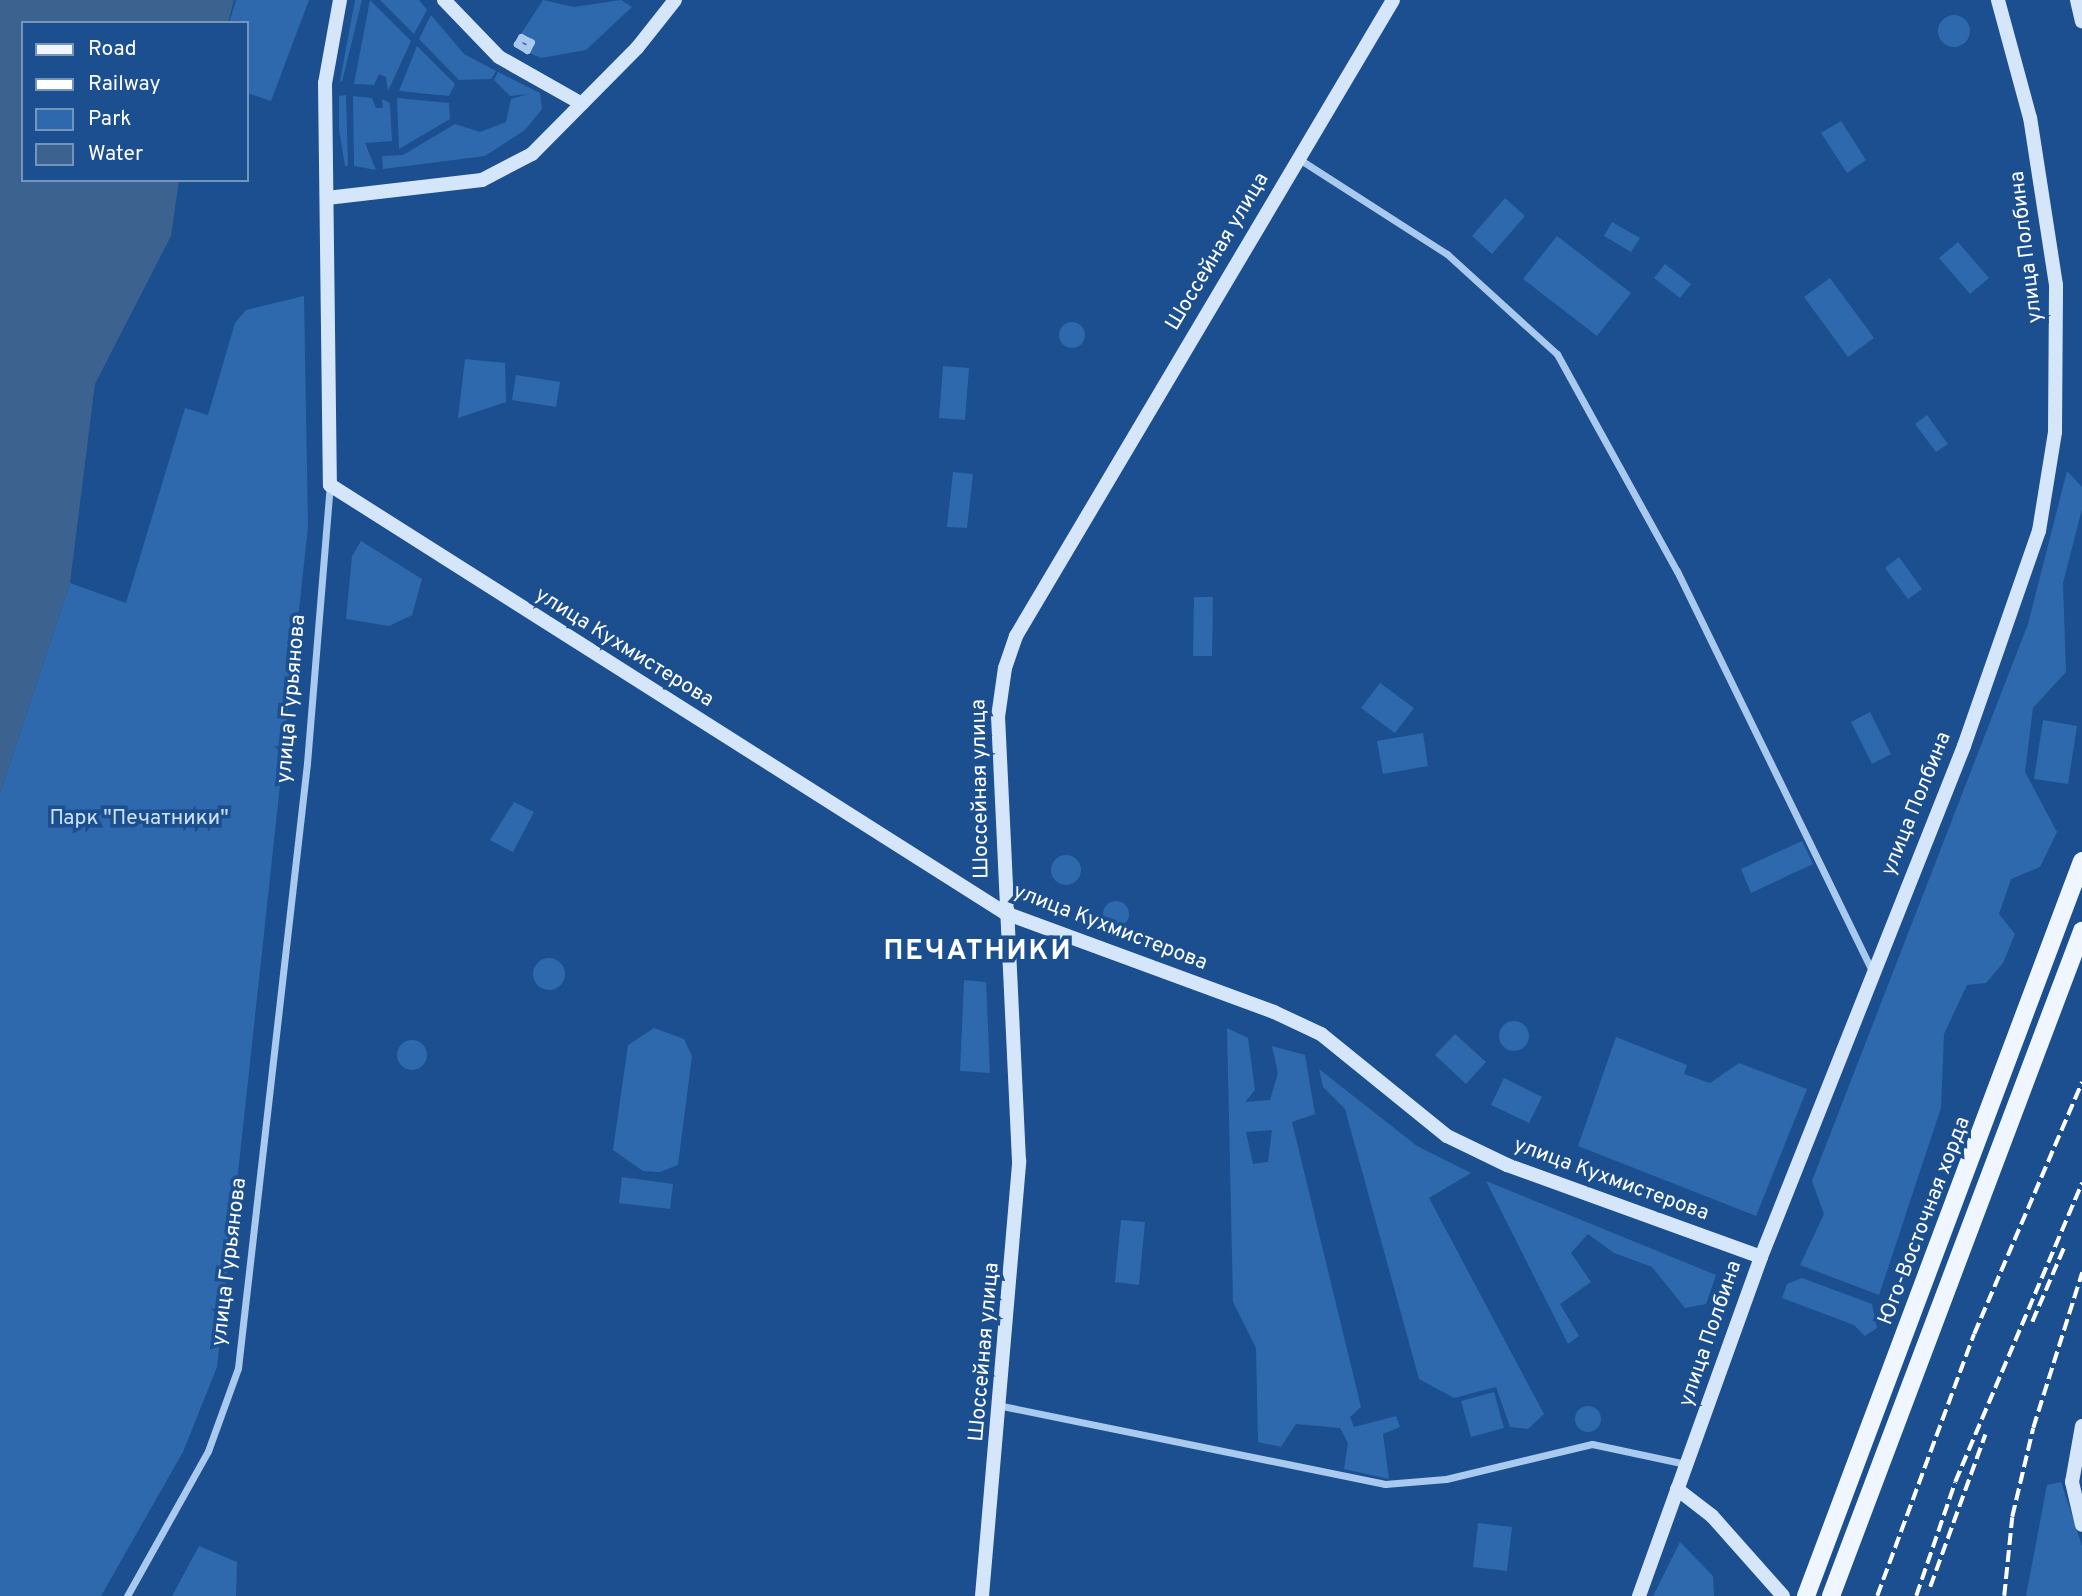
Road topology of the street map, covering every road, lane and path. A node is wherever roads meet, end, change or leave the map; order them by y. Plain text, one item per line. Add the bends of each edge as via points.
1 (340, 0) edge
2 (444, 0) edge
3 (675, 0) edge
4 (1393, 0) edge
5 (1998, 0) edge
6 (2077, 0) edge
7 (2082, 21) edge
8 (582, 104) junction
9 (1298, 158) junction
10 (327, 198) junction
11 (330, 485) junction
12 (2082, 861) edge
13 (1005, 913) junction
14 (2082, 932) edge
15 (1874, 974) junction
16 (1761, 1257) junction
17 (1002, 1406) junction
18 (2082, 1426) edge
19 (1687, 1464) junction
20 (1677, 1489) junction
21 (2082, 1525) edge
22 (1781, 1593) edge
23 (127, 1596) edge
24 (982, 1596) edge
25 (1639, 1596) edge
26 (1806, 1596) edge
27 (1831, 1596) edge

1 - 10 main road, улица Гурьянова via 325,83
2 - 8 main road via 499,57
3 - 8 main road
4 - 9 main road, Шоссейная улица
5 - 15 main road, улица Полбина via 2043,191 2058,334 2055,432 2039,531 2023,585
6 - 7 main road
8 - 10 main road via 532,154 482,180
9 - 13 main road, Шоссейная улица via 1016,636 999,693
9 - 15 street via 1447,254 1557,354 1677,572
10 - 11 main road, улица Гурьянова
11 - 13 main road, улица Кухмистерова
11 - 23 street, улица Гурьянова via 307,763 238,1368 208,1451
12 - 26 main road, Юго-Восточная хорда
13 - 16 main road, улица Кухмистерова via 1274,1012 1321,1034 1447,1136 1520,1170
13 - 17 main road, Шоссейная улица via 1019,1161
14 - 27 main road
15 - 16 main road, улица Полбина
16 - 19 main road, улица Полбина
17 - 19 street via 1385,1484 1446,1479 1592,1444
17 - 24 main road, Шоссейная улица
18 - 21 main road via 2072,1482
19 - 20 main road, улица Полбина
20 - 22 main road via 1712,1516
20 - 25 main road, улица Полбина

